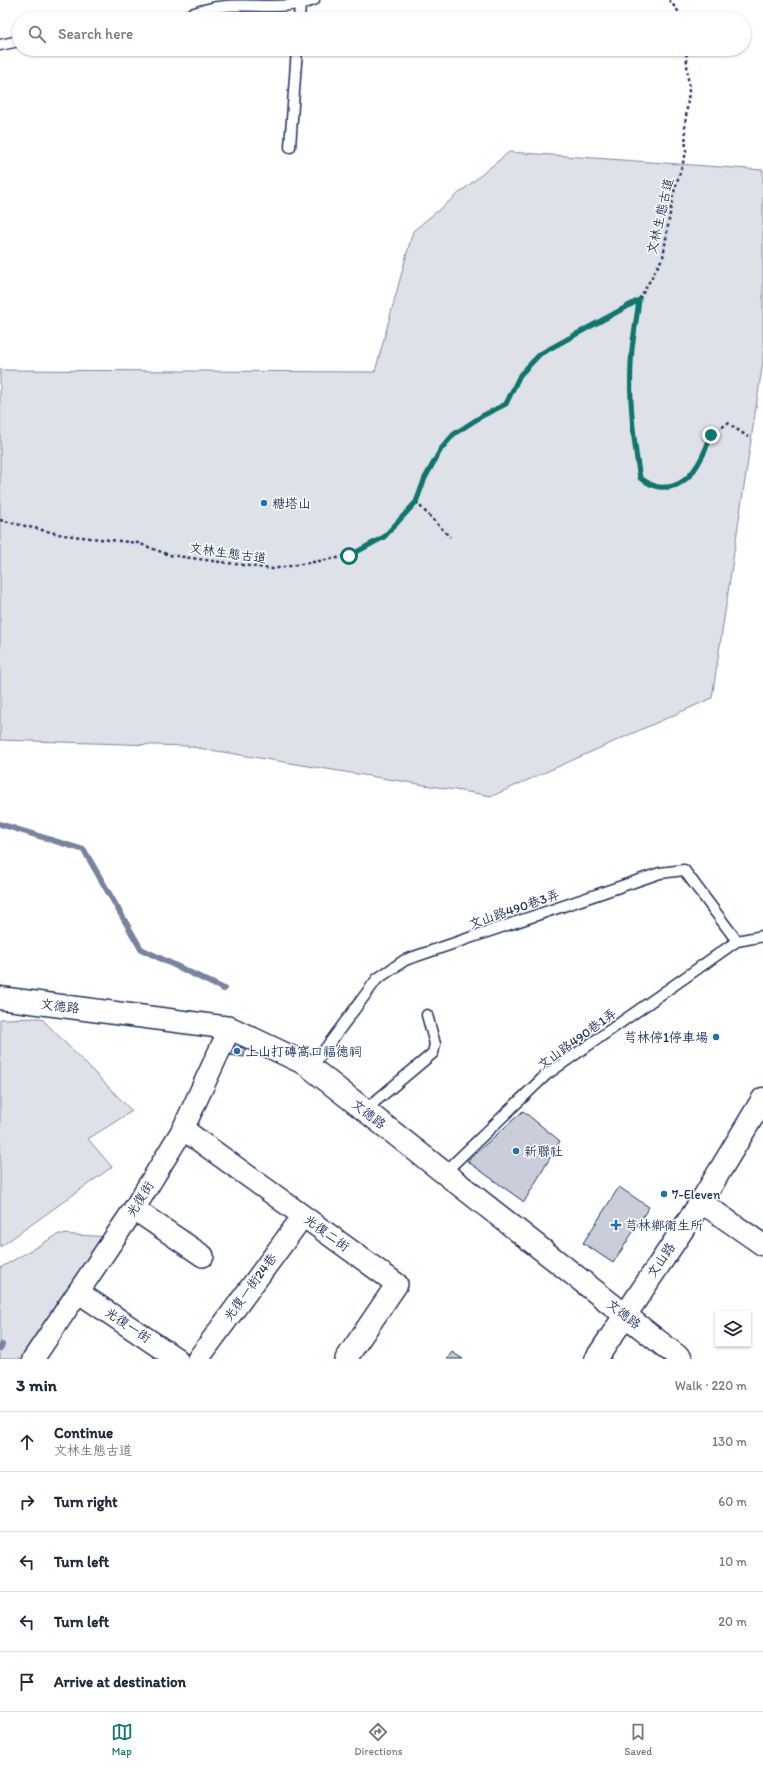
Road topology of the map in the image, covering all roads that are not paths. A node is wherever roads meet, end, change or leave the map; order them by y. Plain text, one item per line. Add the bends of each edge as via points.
1 (314, 0) edge
2 (300, 5) junction
3 (198, 12) edge
4 (300, 12) edge
5 (12, 42) edge
6 (0, 45) edge
7 (296, 56) edge
8 (290, 147) dead end
9 (763, 936) edge
10 (737, 941) junction
11 (0, 998) edge
12 (427, 1015) dead end
13 (230, 1028) junction
14 (311, 1068) junction
15 (763, 1099) edge
16 (365, 1110) junction
17 (183, 1129) junction
18 (444, 1173) junction
19 (701, 1202) junction
20 (134, 1209) junction
21 (303, 1216) junction
22 (763, 1245) edge
23 (203, 1256) dead end
24 (78, 1292) junction
25 (624, 1315) junction
26 (33, 1359) edge
27 (178, 1359) edge
28 (198, 1359) edge
29 (346, 1359) edge
30 (596, 1359) edge
31 (680, 1359) edge

1 - 2 lane
2 - 3 lane via 224,6
2 - 4 lane
5 - 6 lane
7 - 8 lane
9 - 10 lane
10 - 14 lane, 文山路490巷3弄 via 684,870 660,872 405,960 377,979
10 - 18 lane, 文山路490巷1弄 via 546,1075
11 - 13 main road, 文德路
12 - 16 lane via 435,1044 433,1053
13 - 14 main road, 文德路
13 - 17 street, 光復街
14 - 16 main road, 文德路
15 - 19 main road, 文山路
16 - 18 main road, 文德路
17 - 20 street, 光復街
17 - 21 street, 光復二街
18 - 25 main road, 文德路
19 - 22 street
19 - 25 main road, 文山路
20 - 23 street
20 - 24 street, 光復街
21 - 28 street, 光復一街24巷
21 - 29 street, 光復二街 via 398,1284
24 - 26 street, 光復街
24 - 27 street, 光復一街
25 - 30 main road, 文山路
25 - 31 main road, 文德路

